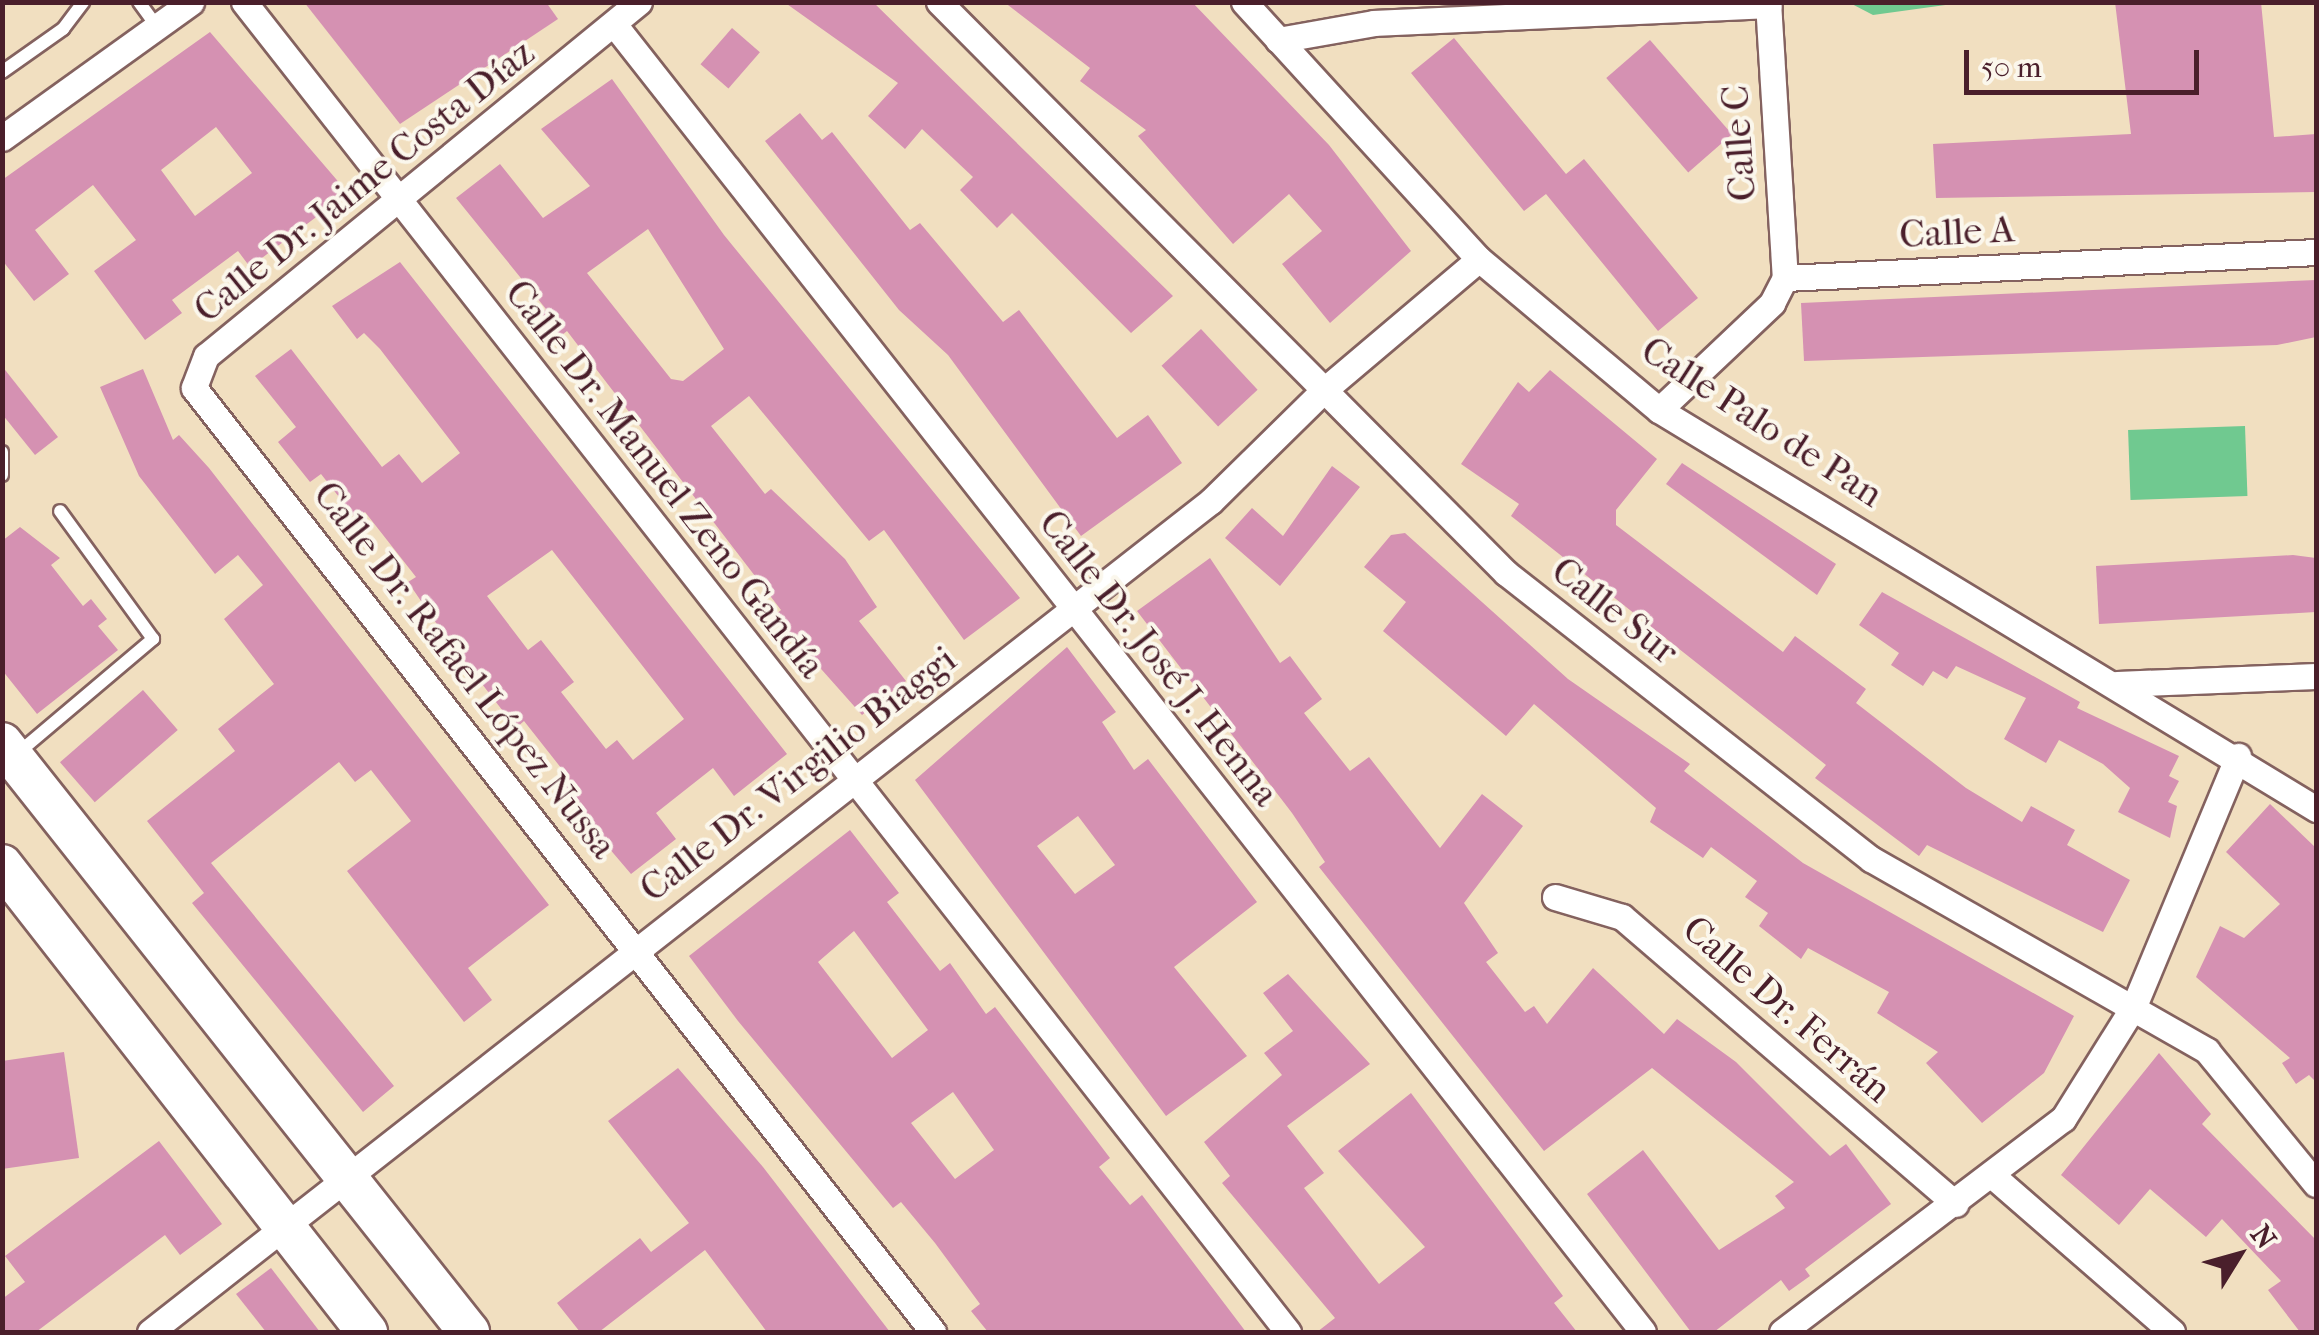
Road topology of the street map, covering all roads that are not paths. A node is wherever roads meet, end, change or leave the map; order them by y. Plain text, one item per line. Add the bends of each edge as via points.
1 (83, 2) edge
2 (138, 2) edge
3 (191, 2) edge
4 (244, 2) edge
5 (639, 2) edge
6 (939, 2) edge
7 (1244, 2) edge
8 (1768, 4) edge
9 (157, 27) junction
10 (618, 28) junction
11 (1278, 40) junction
12 (2, 72) edge
13 (2, 138) edge
14 (396, 200) junction
15 (2316, 252) edge
16 (1479, 260) junction
17 (1785, 278) junction
18 (194, 388) joint
19 (1323, 391) junction
20 (1658, 410) junction
21 (2, 452) edge
22 (2, 475) edge
23 (60, 511) dead end
24 (1071, 607) junction
25 (2316, 676) edge
26 (2117, 684) junction
27 (8, 750) edge
28 (2238, 756) junction
29 (853, 777) junction
30 (2316, 809) edge
31 (2, 865) edge
32 (1556, 897) dead end
33 (639, 948) junction
34 (2134, 1006) junction
35 (349, 1177) junction
36 (1994, 1177) junction
37 (2316, 1184) edge
38 (1956, 1204) junction
39 (285, 1228) junction
40 (150, 1332) edge
41 (367, 1332) edge
42 (469, 1332) edge
43 (933, 1332) edge
44 (1288, 1332) edge
45 (1642, 1332) edge
46 (1782, 1332) edge
47 (2172, 1332) edge

1 - 12 lane via 63,29
2 - 9 lane
3 - 9 street
4 - 14 street, Calle Dr. Manuel Zeno Gandía
5 - 10 street, Calle Dr. Jaime Costa Díaz
6 - 19 street, Calle Sur
7 - 11 street, Calle Palo de Pan
8 - 11 street via 1374,23
8 - 17 street, Calle C
9 - 13 street
10 - 14 street, Calle Dr. Jaime Costa Díaz
10 - 24 street, Calle Dr. José J. Henna
11 - 16 street, Calle Palo de Pan
14 - 18 street, Calle Dr. Jaime Costa Díaz via 206,356
14 - 29 street, Calle Dr. Manuel Zeno Gandía
15 - 17 street, Calle A
16 - 19 street, Calle Dr. Virgilio Biaggi
16 - 20 street, Calle Palo de Pan
17 - 20 street via 1772,304
18 - 33 street, Calle Dr. Rafael López Nussa
19 - 24 street, Calle Dr. Virgilio Biaggi via 1211,502
19 - 34 street, Calle Sur via 1506,573 1872,858
20 - 26 street, Calle Palo de Pan
21 - 22 lane
23 - 27 lane via 153,639
24 - 29 street, Calle Dr. Virgilio Biaggi
24 - 45 street, Calle Dr. José J. Henna
25 - 26 street
26 - 28 street, Calle Palo de Pan
27 - 35 main road
28 - 30 street, Calle Palo de Pan
28 - 34 street
29 - 33 street, Calle Dr. Virgilio Biaggi
29 - 44 street, Calle Dr. Manuel Zeno Gandía
31 - 39 main road
32 - 38 street, Calle Dr. Ferrán via 1622,917
33 - 35 street, Calle Dr. Virgilio Biaggi
33 - 43 street, Calle Dr. Rafael López Nussa
34 - 36 street via 2064,1118
34 - 37 street, Calle Sur via 2207,1052
35 - 39 street, Calle Dr. Virgilio Biaggi
35 - 42 main road
36 - 38 street
36 - 47 street
38 - 46 street
39 - 40 street, Calle Dr. Virgilio Biaggi
39 - 41 main road

